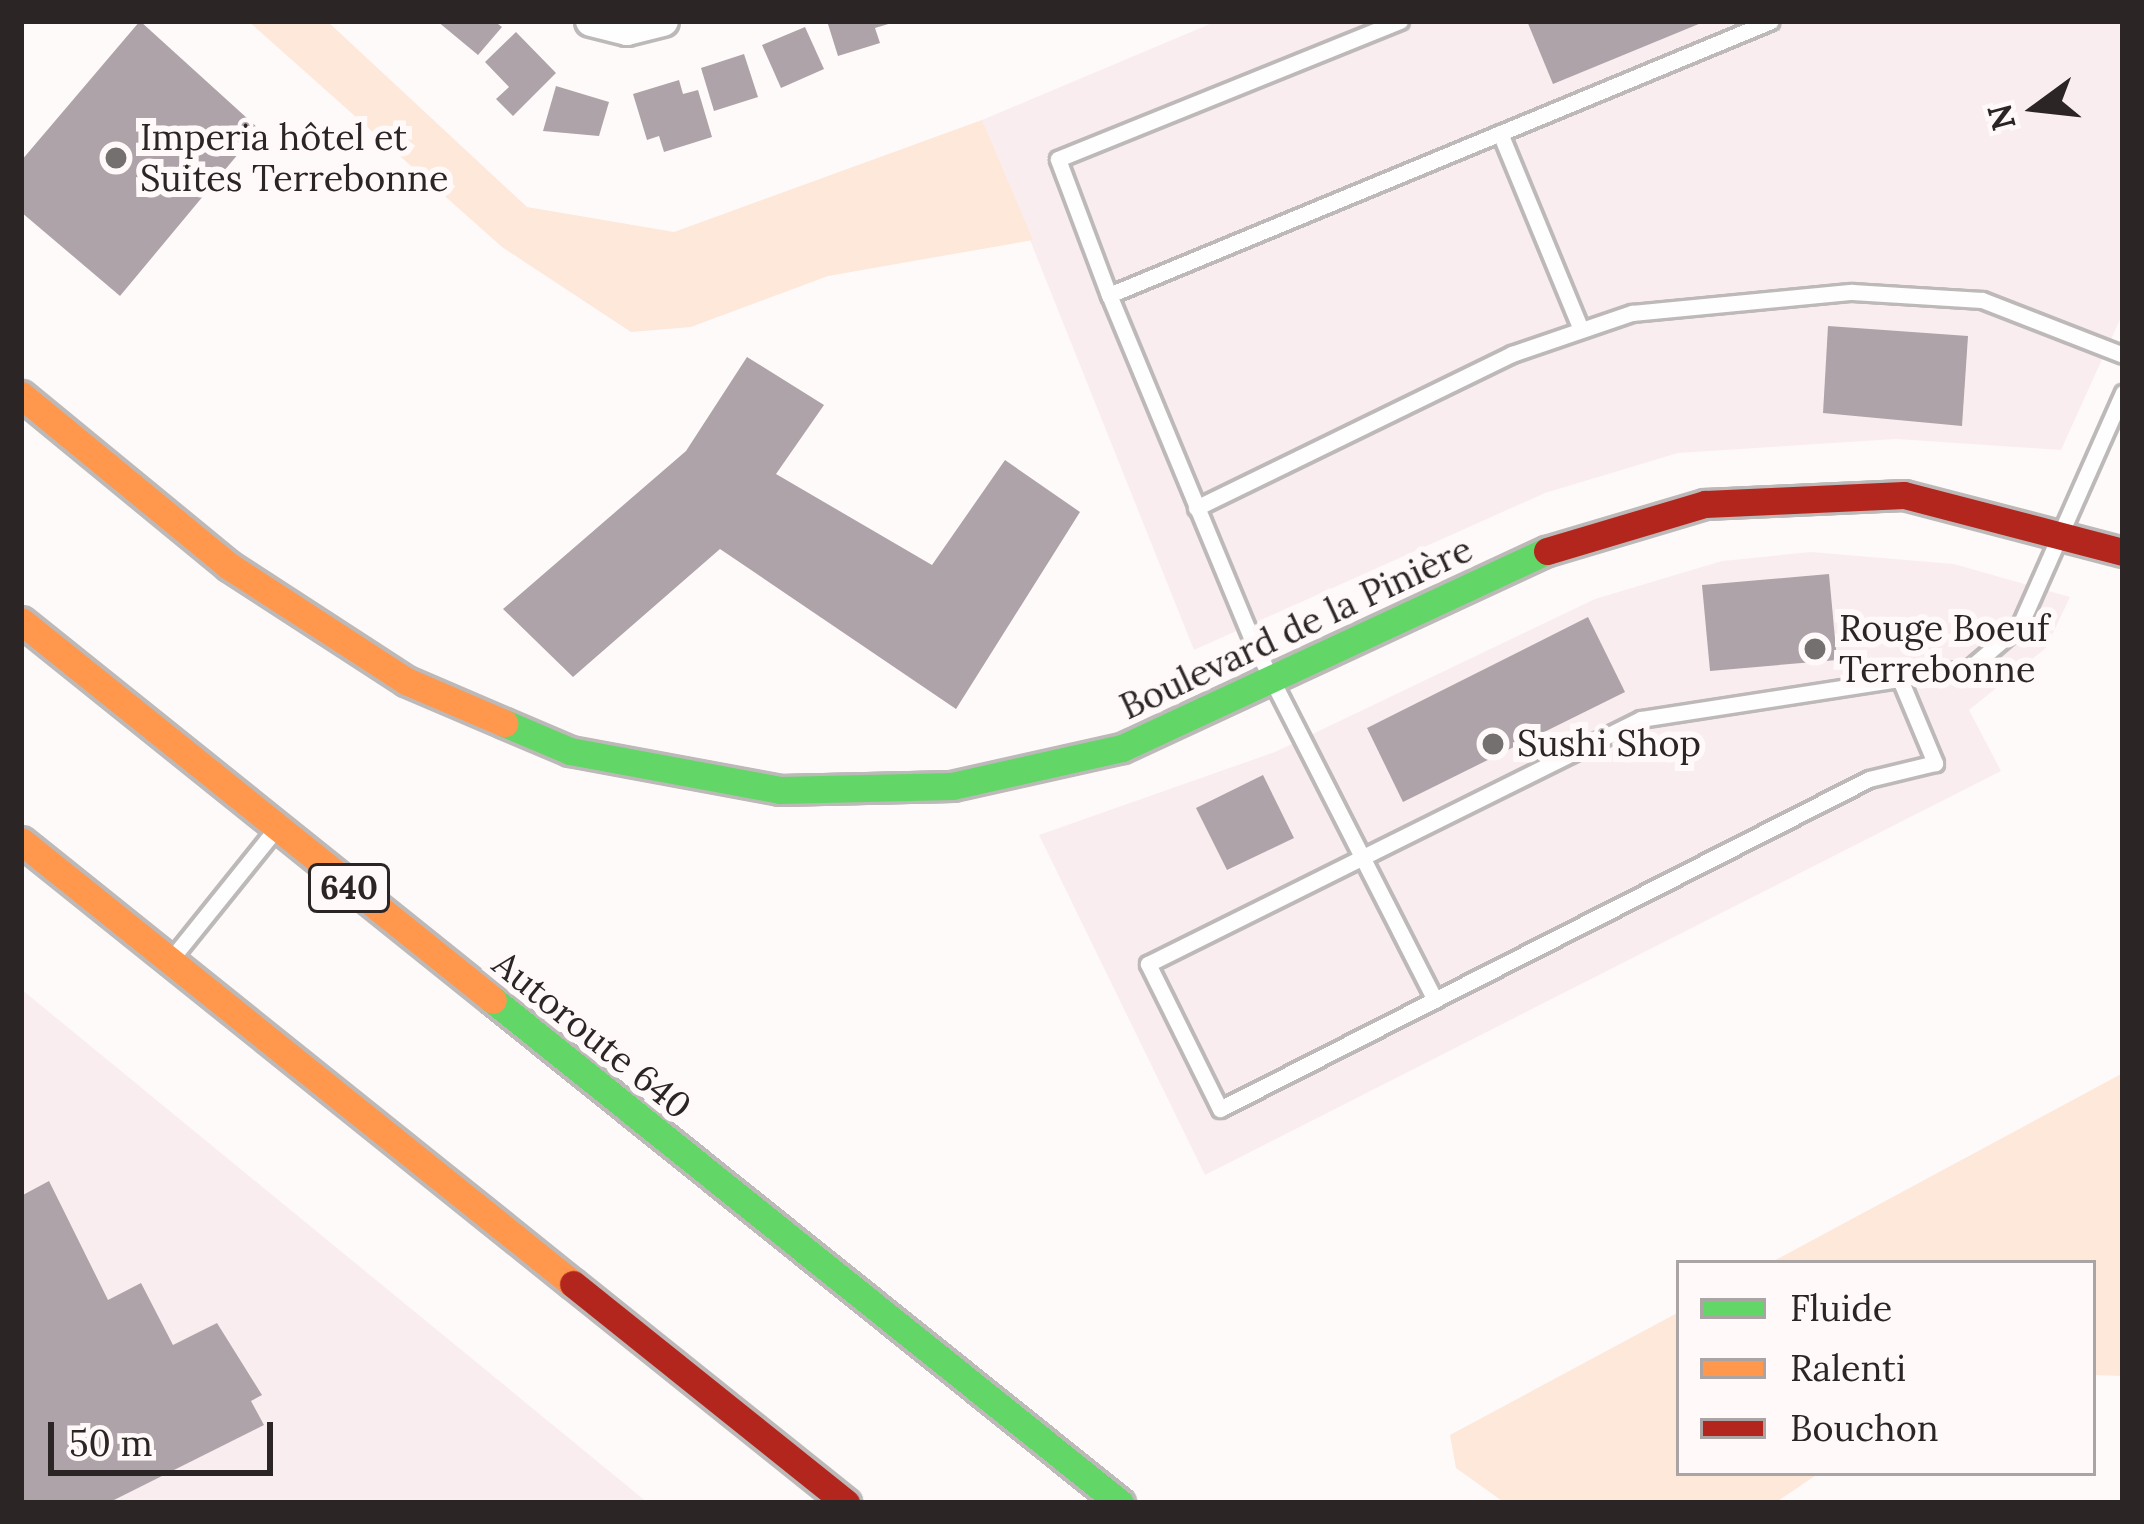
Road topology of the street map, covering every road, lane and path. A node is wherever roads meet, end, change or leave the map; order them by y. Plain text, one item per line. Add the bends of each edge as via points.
1 (592, 21) edge
2 (663, 21) edge
3 (1400, 21) edge
4 (1771, 21) edge
5 (1500, 133) junction
6 (1109, 295) junction
7 (1580, 327) junction
8 (2123, 355) edge
9 (2123, 393) edge
10 (21, 395) edge
11 (1196, 508) junction
12 (2064, 530) junction
13 (2123, 552) edge
14 (21, 621) edge
15 (1902, 684) junction
16 (1274, 686) junction
17 (276, 829) junction
18 (21, 841) edge
19 (1361, 855) junction
20 (170, 961) junction
21 (1435, 1000) junction
22 (846, 1503) edge
23 (1120, 1503) edge

1 - 2 street via 627,30
3 - 6 lane via 1058,159
4 - 5 lane
5 - 6 lane
5 - 7 lane
6 - 11 lane
7 - 8 lane via 1852,292 2000,304
7 - 11 lane
9 - 12 lane
10 - 16 main road, Boulevard de la Pinière via 338,642 496,724 642,770 804,791 970,784 1150,740
11 - 16 lane
12 - 13 main road, Boulevard de la Pinière
12 - 15 lane via 2012,637 1955,675
12 - 16 main road, Boulevard de la Pinière via 1878,493 1693,506 1552,549
14 - 17 main road, Autoroute 640 / 640
15 - 19 lane via 1641,719
15 - 21 lane via 1936,763 1869,779
16 - 19 lane
17 - 20 lane
17 - 23 main road, Autoroute 640 / 640
18 - 20 main road
19 - 21 lane
19 - 21 lane via 1148,964 1220,1109
20 - 22 main road

